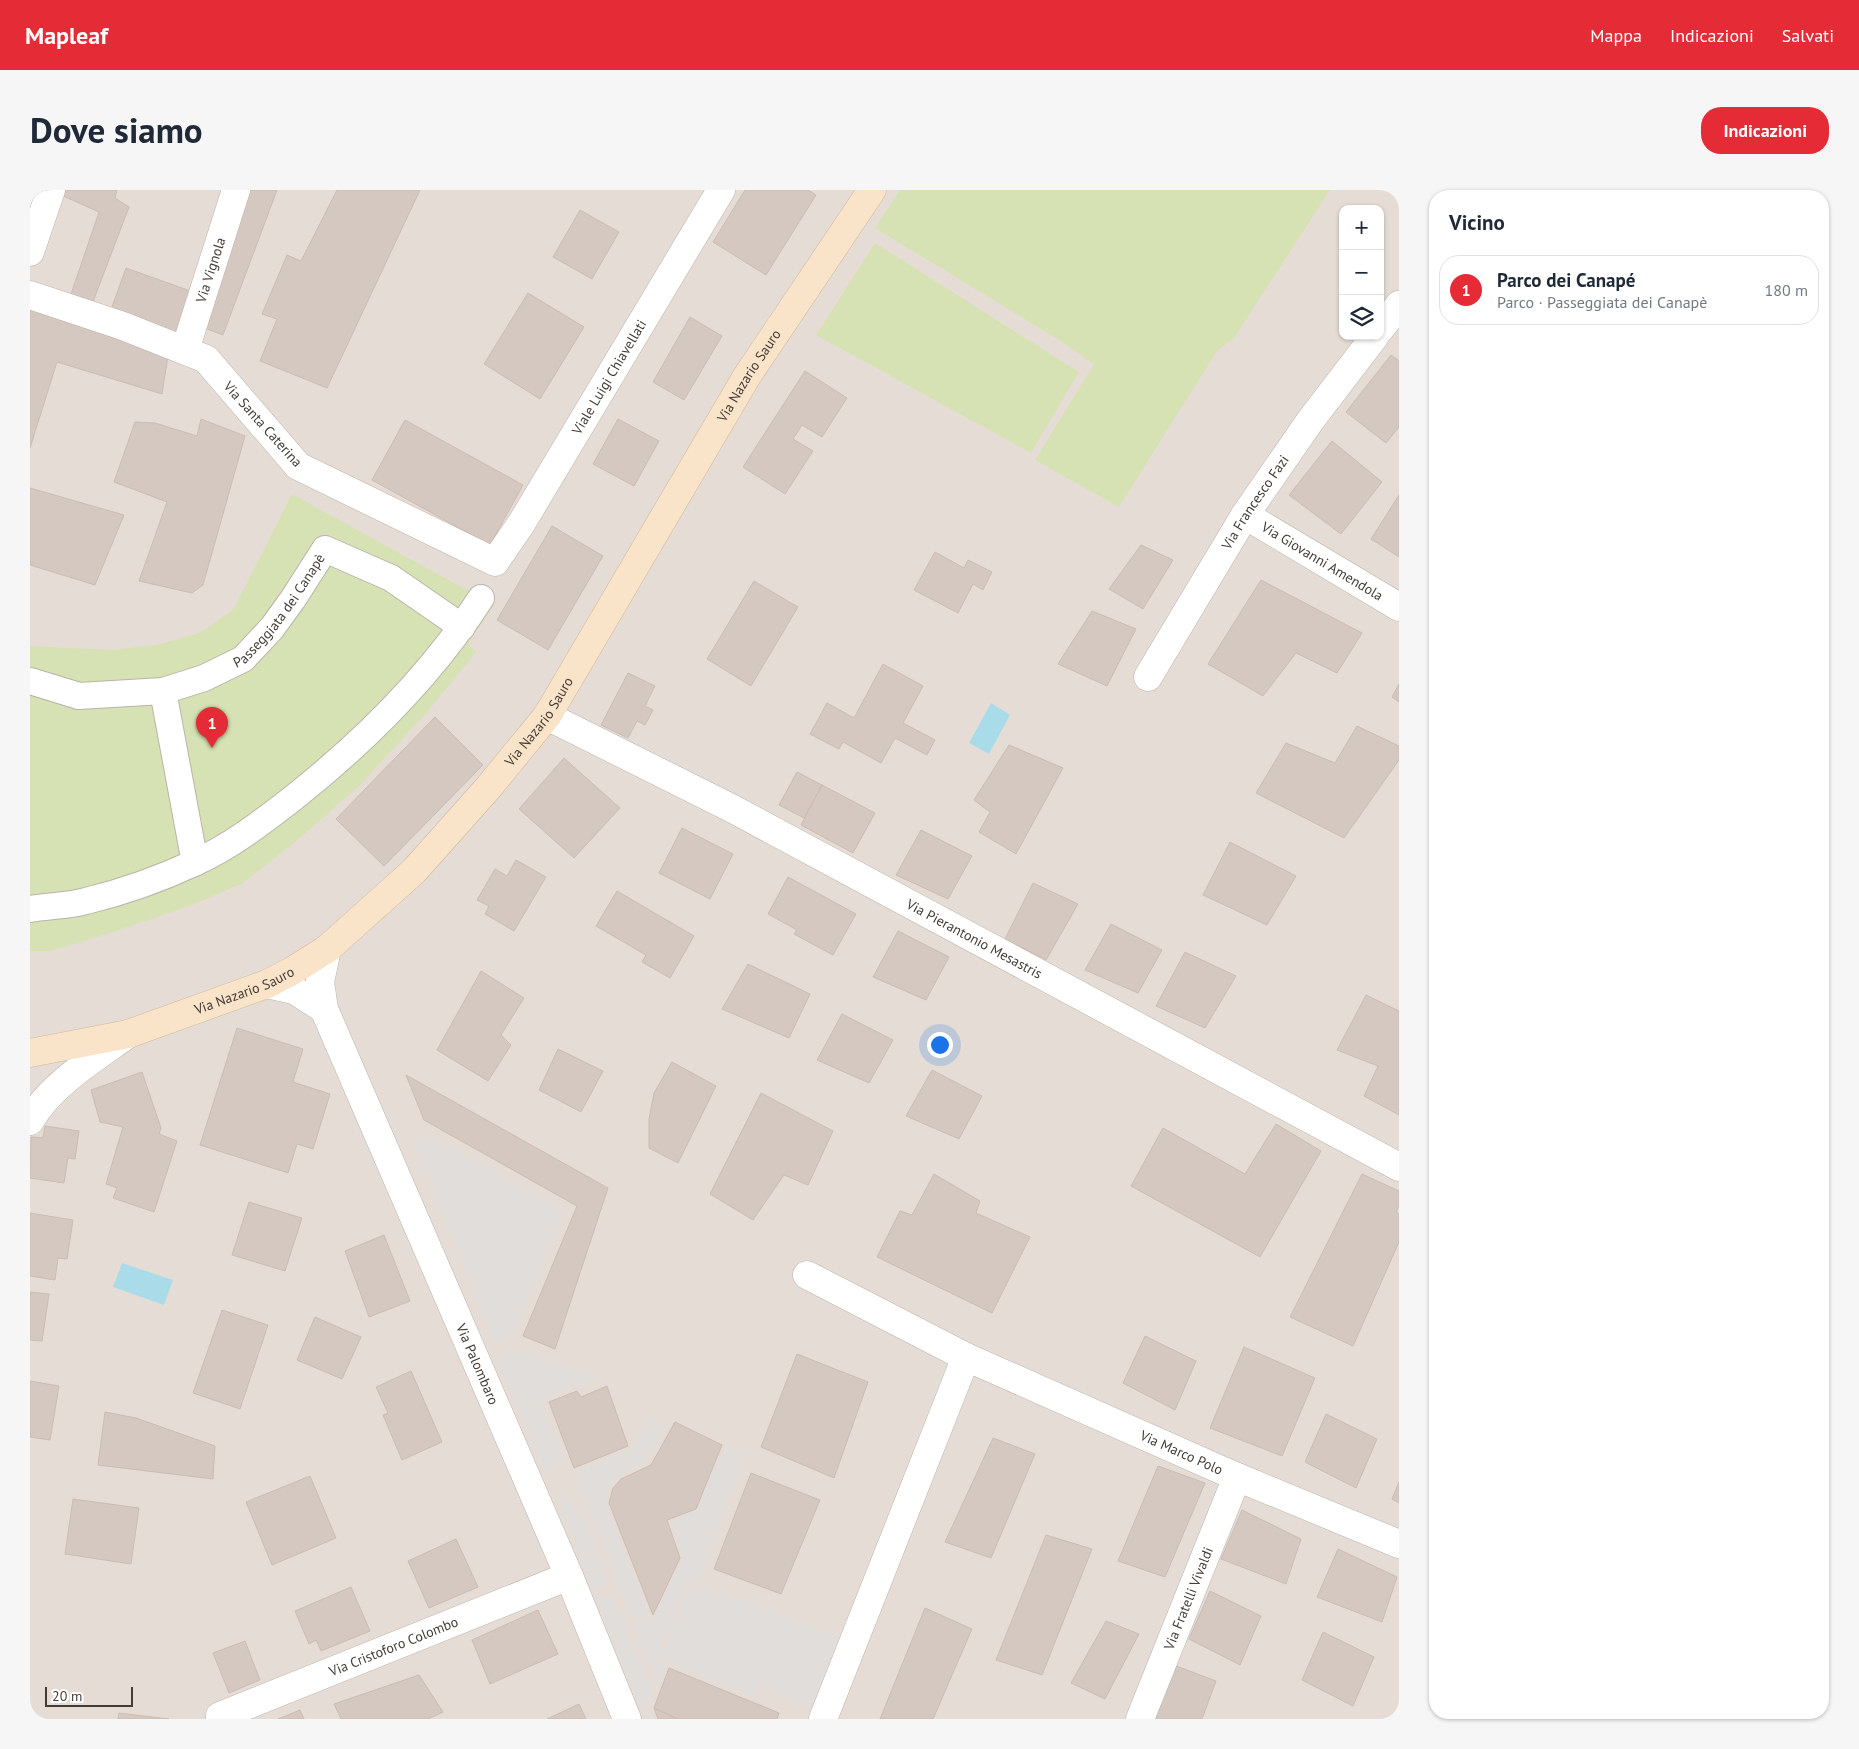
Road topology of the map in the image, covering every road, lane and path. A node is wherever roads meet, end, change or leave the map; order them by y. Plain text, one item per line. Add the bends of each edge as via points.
1 (51, 190) edge
2 (236, 190) edge
3 (720, 190) edge
4 (872, 190) edge
5 (30, 252) edge
6 (30, 295) edge
7 (1399, 305) edge
8 (1384, 324) edge
9 (1372, 340) edge
10 (185, 350) junction
11 (1245, 516) junction
12 (495, 562) joint
13 (481, 598) dead end
14 (1399, 607) edge
15 (462, 627) junction
16 (1148, 677) dead end
17 (30, 681) edge
18 (163, 691) junction
19 (548, 716) junction
20 (195, 863) junction
21 (30, 908) edge
22 (327, 949) junction
23 (267, 984) junction
24 (324, 1009) junction
25 (128, 1034) junction
26 (30, 1052) edge
27 (30, 1120) edge
28 (1399, 1167) edge
29 (807, 1275) dead end
30 (966, 1357) junction
31 (1237, 1477) junction
32 (1399, 1544) edge
33 (569, 1576) junction
34 (220, 1718) edge
35 (627, 1719) edge
36 (823, 1719) edge
37 (1140, 1719) edge

1 - 5 street
2 - 10 street, Via Vignola
3 - 12 street, Viale Luigi Chiavellati via 521,524
4 - 19 main road, Via Nazario Sauro via 748,376
6 - 10 street, Via Santa Caterina
7 - 8 street
9 - 11 street, Via Francesco Fazi via 1310,421
10 - 12 street, Via Santa Caterina via 206,359 298,466
11 - 14 street, Via Giovanni Amendola
11 - 16 street, Via Francesco Fazi
13 - 15 street
15 - 18 street, Passeggiata dei Canapè via 391,578 325,549 272,628 243,659 204,678
15 - 20 street via 394,707 332,767 249,832
17 - 18 street, Passeggiata dei Canapè via 79,696
18 - 20 street
19 - 22 main road, Via Nazario Sauro via 414,871
19 - 28 street, Via Pierantonio Mesastris via 733,809
20 - 21 street via 144,884 85,902
22 - 23 main road, Via Nazario Sauro
22 - 24 street, Via Palombaro via 320,982
23 - 24 street via 294,990
23 - 25 main road, Via Nazario Sauro
24 - 33 street, Via Palombaro
25 - 26 main road, Via Nazario Sauro
25 - 27 street via 62,1083 37,1108
29 - 30 street, Via Marco Polo
30 - 31 street, Via Marco Polo
30 - 36 street
31 - 32 street, Via Marco Polo
31 - 37 street, Via Fratelli Vivaldi
33 - 34 street, Via Cristoforo Colombo
33 - 35 street, Via Palombaro

